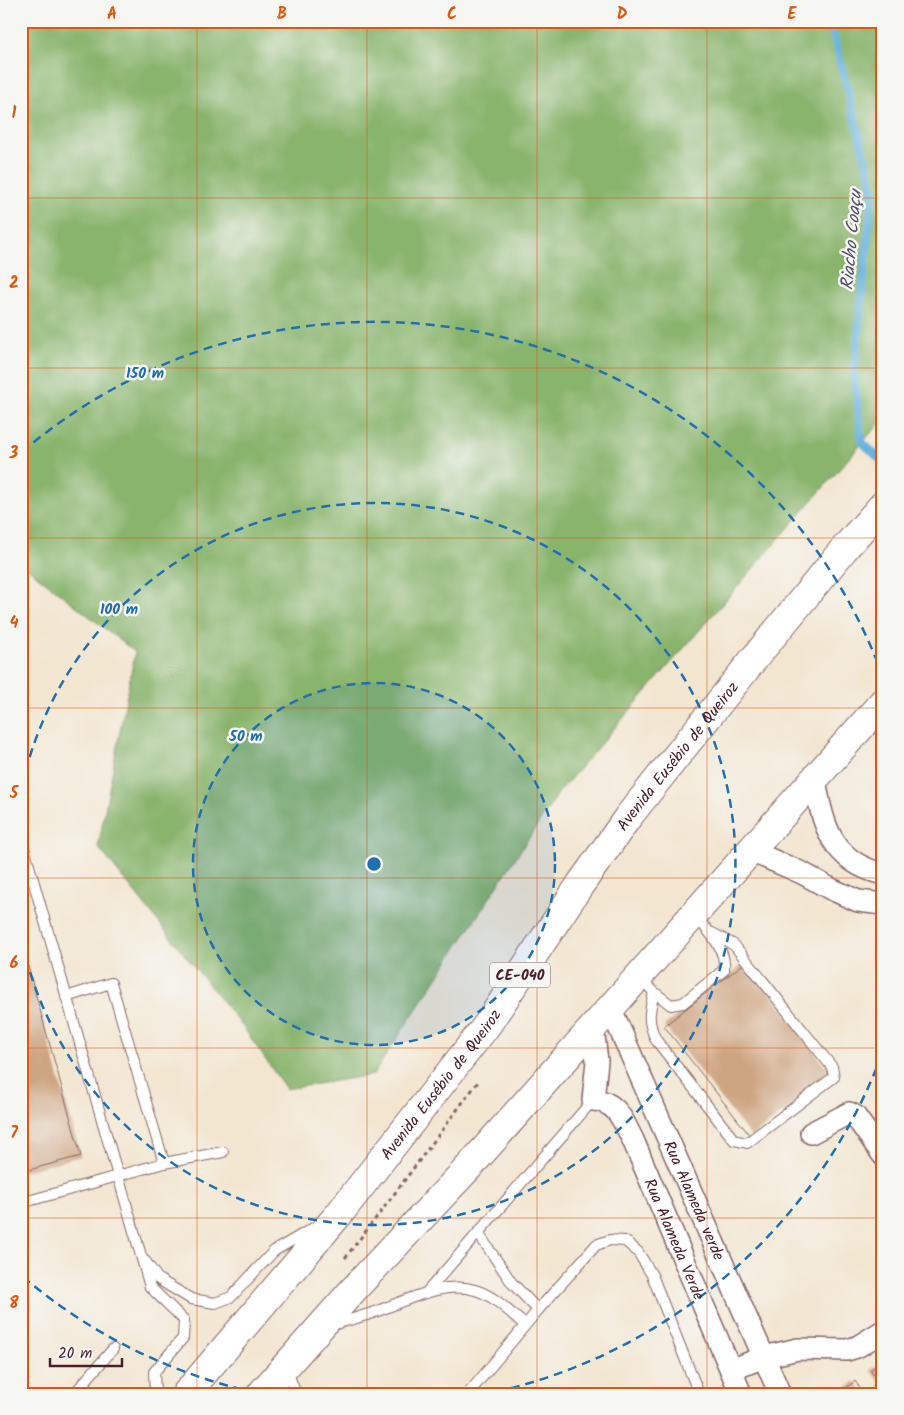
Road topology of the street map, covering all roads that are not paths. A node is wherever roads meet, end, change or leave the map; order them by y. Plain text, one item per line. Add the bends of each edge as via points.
1 (883, 505) edge
2 (883, 702) edge
3 (815, 779) junction
4 (21, 838) edge
5 (751, 851) junction
6 (883, 874) edge
7 (883, 904) edge
8 (703, 924) junction
9 (646, 984) junction
10 (66, 997) junction
11 (610, 1007) junction
12 (593, 1028) junction
13 (593, 1100) junction
14 (811, 1133) dead end
15 (223, 1152) dead end
16 (883, 1155) edge
17 (164, 1163) junction
18 (118, 1176) junction
19 (21, 1203) edge
20 (339, 1214) junction
21 (478, 1232) junction
22 (140, 1254) junction
23 (426, 1293) junction
24 (538, 1310) junction
25 (525, 1325) junction
26 (318, 1329) junction
27 (883, 1331) edge
28 (113, 1349) dead end
29 (764, 1357) junction
30 (286, 1367) junction
31 (731, 1370) junction
32 (74, 1394) edge
33 (155, 1394) edge
34 (186, 1394) edge
35 (261, 1394) edge
36 (296, 1394) edge
37 (468, 1394) edge
38 (699, 1394) edge
39 (741, 1394) edge
40 (780, 1394) edge

1 - 20 highway, Avenida Eusébio de Queiroz / CE-040 via 752,660 628,817 487,1025
2 - 3 highway
3 - 5 highway
3 - 6 street via 820,812 830,837 845,855 867,870
4 - 10 lane
5 - 7 street via 802,872 831,890 858,900
5 - 8 highway
8 - 9 highway
8 - 9 lane via 725,961 724,970 682,1003 671,1005
8 - 9 lane via 734,945 832,1067 834,1077 747,1144 734,1140 656,1040 648,1016
9 - 11 highway
10 - 17 lane via 111,983
10 - 18 lane
11 - 12 highway
11 - 29 street, Rua Alameda verde
12 - 13 street via 597,1061
12 - 26 highway
13 - 21 lane
13 - 31 street, Rua Alameda Verde via 603,1100 612,1106 633,1140
14 - 16 street via 849,1112
15 - 17 lane
17 - 18 lane
18 - 19 lane
18 - 22 lane
20 - 22 lane via 274,1251 231,1297 215,1303 191,1298 158,1280
20 - 34 highway, Avenida Eusébio de Queiroz / CE-040
21 - 23 lane
21 - 24 lane via 512,1283
22 - 33 lane via 150,1287 184,1320 183,1338 154,1372
23 - 25 lane via 452,1288 475,1290 488,1295
23 - 26 lane
24 - 25 lane
24 - 38 lane via 596,1245 610,1240 625,1241 638,1252 652,1275
25 - 37 lane
26 - 30 highway
27 - 29 street via 846,1350 798,1349
28 - 32 lane
29 - 31 street
29 - 40 street, Rua Alameda verde
30 - 35 highway
30 - 36 lane
31 - 39 street, Rua Alameda Verde

